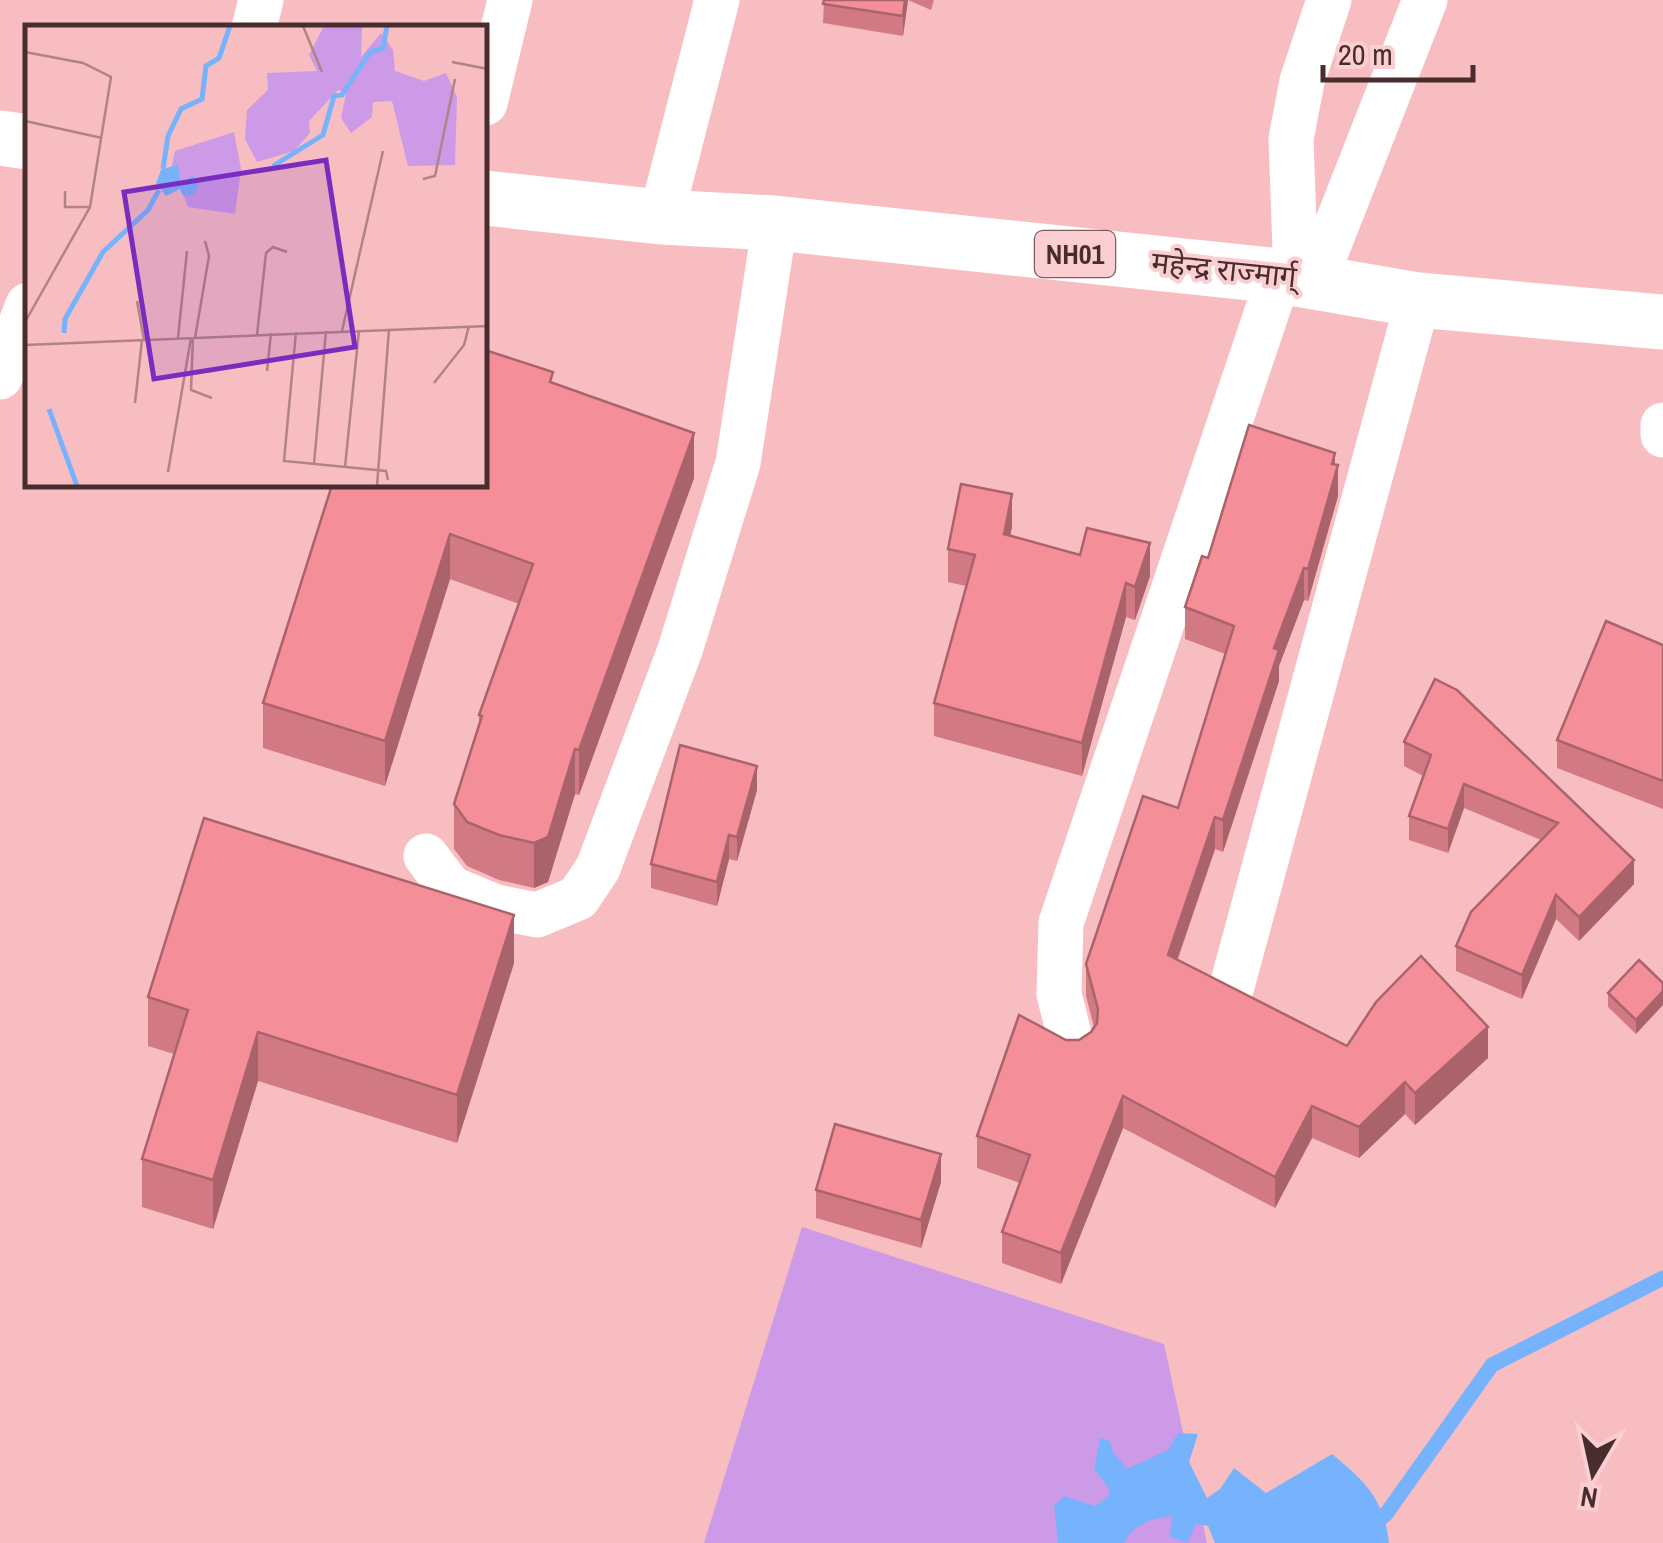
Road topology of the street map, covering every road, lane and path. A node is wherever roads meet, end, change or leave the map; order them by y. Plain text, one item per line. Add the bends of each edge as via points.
1 (261, 0) edge
2 (510, 0) edge
3 (716, 0) edge
4 (1330, 0) edge
5 (1425, 0) edge
6 (255, 25) edge
7 (488, 90) edge
8 (0, 138) edge
9 (25, 142) edge
10 (488, 198) edge
11 (661, 217) junction
12 (774, 223) junction
13 (1297, 278) junction
14 (1418, 300) junction
15 (25, 314) edge
16 (1663, 322) edge
17 (0, 376) edge
18 (1663, 425) edge
19 (1663, 435) edge
20 (426, 856) dead end
21 (1232, 986) edge
22 (1072, 1046) edge

1 - 6 street
2 - 7 street
3 - 11 street
4 - 13 street via 1302,81 1291,139
5 - 13 street
8 - 9 highway
10 - 11 highway, महेन्द्र राज्मार्ग् / NH01
11 - 12 highway, महेन्द्र राज्मार्ग् / NH01
12 - 13 highway, महेन्द्र राज्मार्ग् / NH01
12 - 20 street via 738,464 680,650 598,868 578,898 536,914 450,888
13 - 14 highway, महेन्द्र राज्मार्ग् / NH01
13 - 22 street via 1061,923 1059,994
14 - 16 highway, महेन्द्र राज्मार्ग् / NH01
14 - 21 street
15 - 17 street
18 - 19 street

